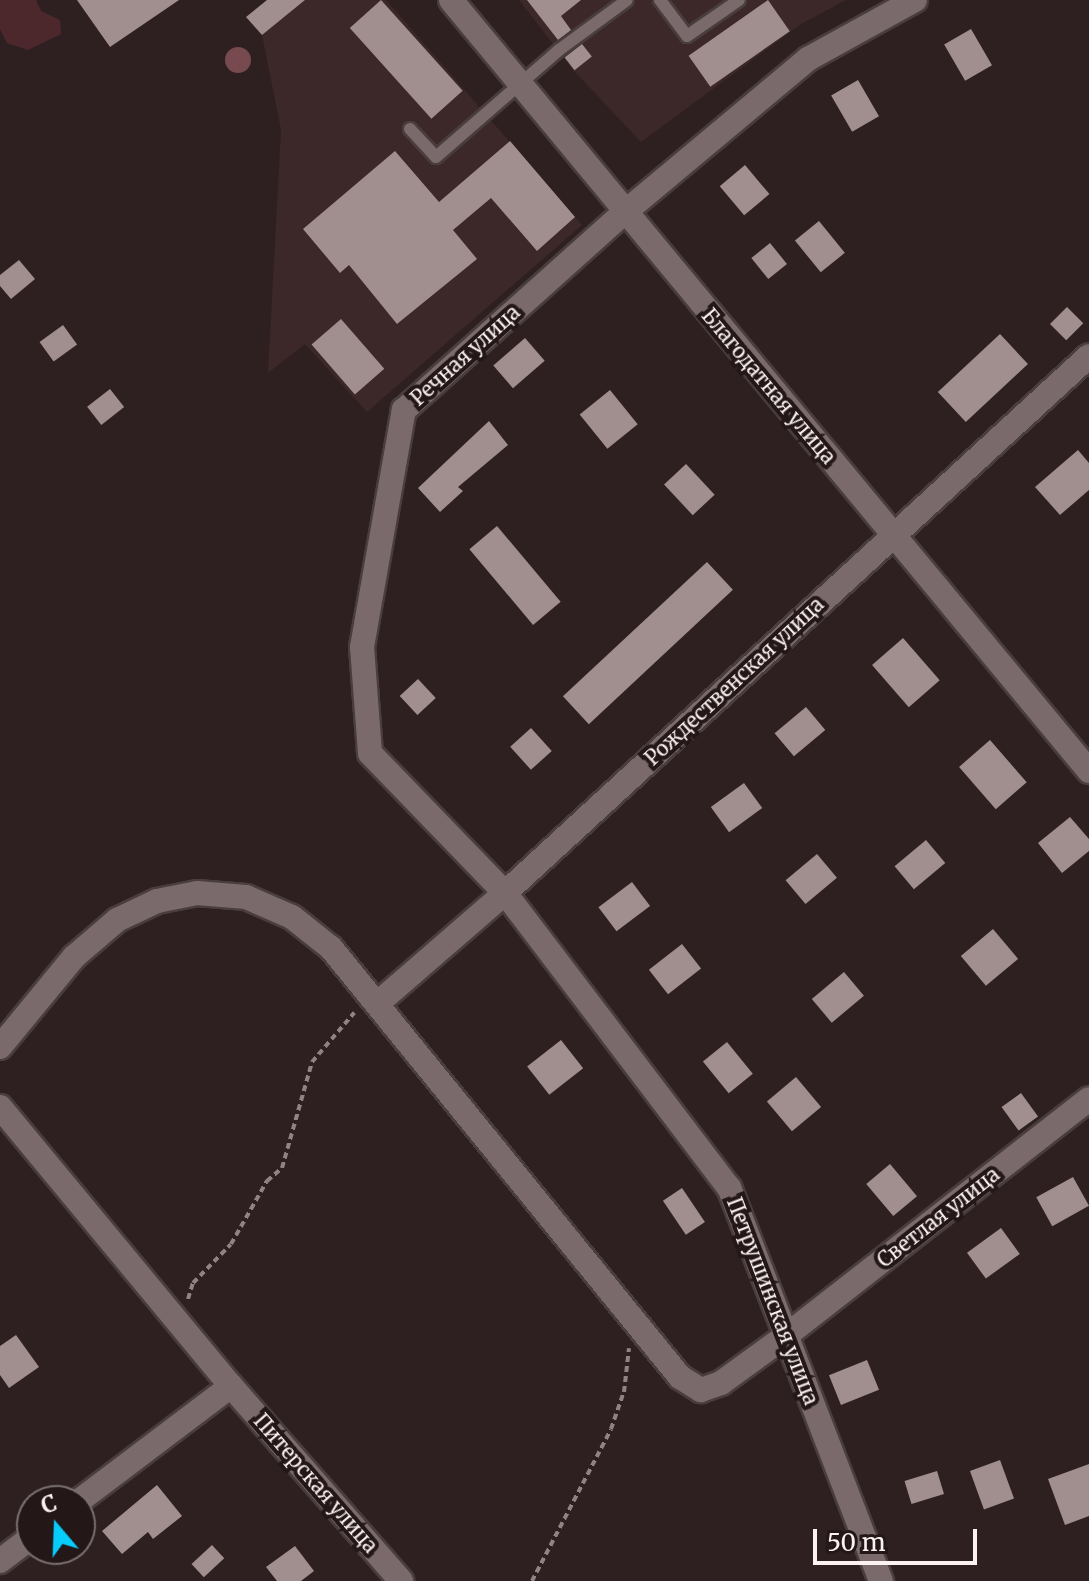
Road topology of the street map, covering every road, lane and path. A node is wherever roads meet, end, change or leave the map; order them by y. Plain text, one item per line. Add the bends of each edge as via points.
1 (451, 0) edge
2 (626, 0) edge
3 (660, 0) edge
4 (739, 0) edge
5 (915, 0) edge
6 (520, 82) junction
7 (410, 129) dead end
8 (625, 212) junction
9 (1089, 356) edge
10 (892, 535) junction
11 (1089, 771) edge
12 (505, 893) junction
13 (378, 1003) junction
14 (0, 1047) edge
15 (1089, 1099) edge
16 (0, 1107) edge
17 (180, 1324) junction
18 (646, 1334) junction
19 (787, 1335) junction
20 (231, 1386) junction
21 (96, 1488) edge
22 (401, 1581) edge
23 (532, 1581) edge
24 (881, 1581) edge

1 - 6 street, Благодатная улица
2 - 6 lane
3 - 4 lane via 687,36
5 - 8 street, Речная улица via 808,59
6 - 7 lane via 436,157
6 - 8 street, Благодатная улица
8 - 10 street, Благодатная улица
8 - 12 street, Речная улица via 404,410 362,647 370,753
9 - 10 street, Рождественская улица
10 - 11 street, Благодатная улица
10 - 12 street, Рождественская улица
12 - 13 street, Рождественская улица
12 - 19 street, Петрушинская улица via 729,1188
13 - 14 street via 331,948 292,917 246,897 197,893 157,901 117,920 74,957
13 - 17 path via 356,1010 312,1062 282,1168 253,1202 231,1244 193,1283
13 - 18 street
15 - 19 street, Светлая улица
16 - 17 street, Питерская улица
17 - 20 street, Питерская улица
18 - 19 street, Светлая улица via 680,1377 701,1390 721,1383
18 - 23 path via 629,1345 624,1392 611,1429
19 - 24 street, Петрушинская улица
20 - 21 street
20 - 22 street, Питерская улица

